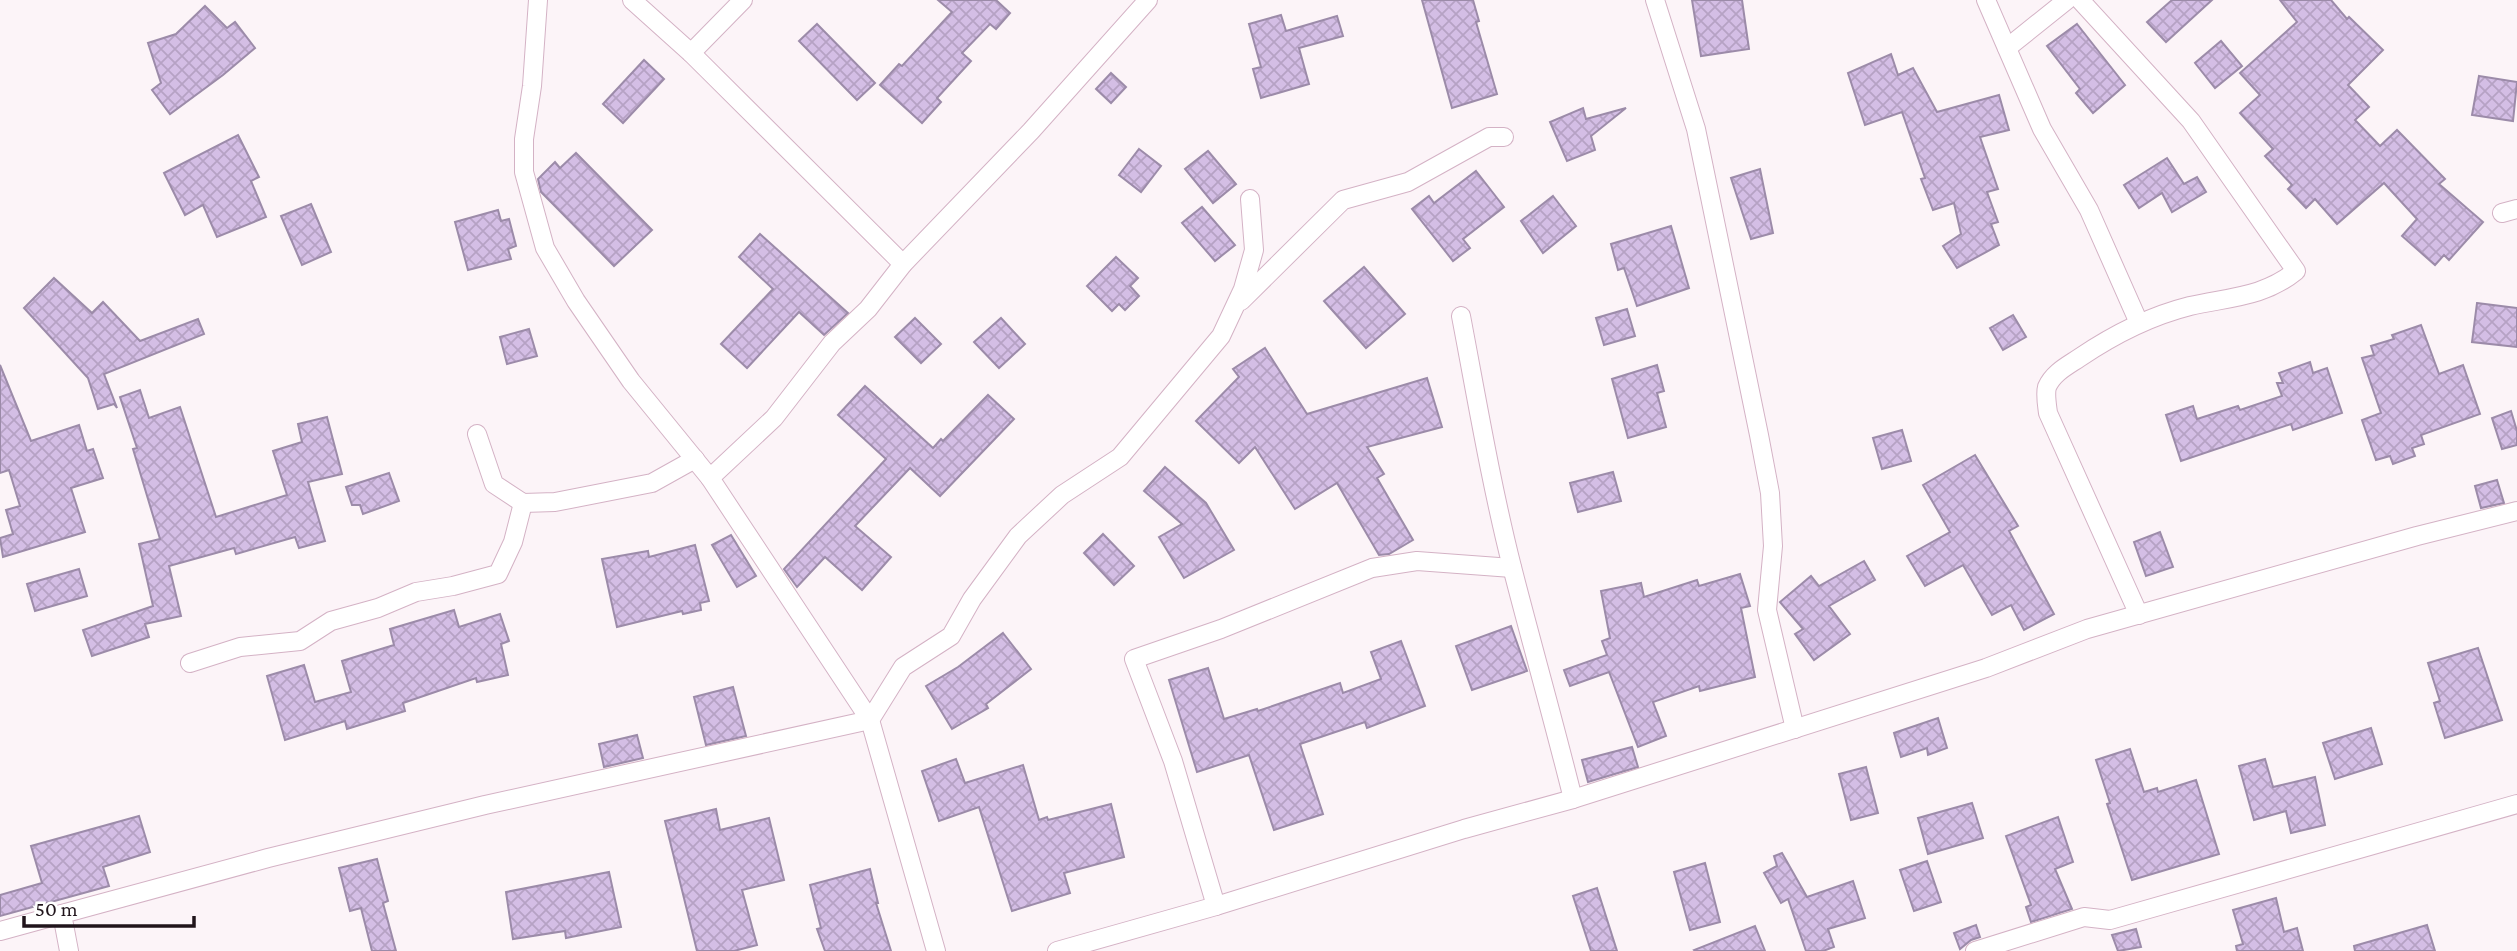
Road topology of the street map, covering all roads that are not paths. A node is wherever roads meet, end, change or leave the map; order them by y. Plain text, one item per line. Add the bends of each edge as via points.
1 (538, 0) edge
2 (632, 0) edge
3 (743, 0) edge
4 (1148, 0) edge
5 (1655, 0) edge
6 (1986, 0) edge
7 (2067, 0) edge
8 (2080, 0) edge
9 (2007, 48) junction
10 (691, 53) junction
11 (1504, 137) dead end
12 (1250, 199) dead end
13 (903, 264) junction
14 (1234, 309) junction
15 (1461, 316) dead end
16 (2139, 323) junction
17 (477, 435) dead end
18 (695, 459) junction
19 (710, 478) junction
20 (523, 503) junction
21 (2517, 511) edge
22 (1512, 568) junction
23 (2139, 615) junction
24 (190, 663) dead end
25 (870, 720) junction
26 (1794, 729) junction
27 (1573, 799) junction
28 (2517, 804) edge
29 (1216, 906) junction
30 (62, 914) junction
31 (0, 930) edge
32 (69, 951) edge
33 (936, 951) edge
34 (1057, 951) edge
35 (1975, 951) edge

1 - 18 street via 524,172 545,248 632,381
2 - 10 street
3 - 10 street
4 - 13 street
5 - 26 street via 1696,129 1759,435 1770,493 1773,546 1767,610
6 - 9 street
7 - 9 street
8 - 16 street via 2191,121 2297,271 2260,292
9 - 16 street via 2042,130 2089,210
10 - 13 street
11 - 14 street via 1489,137 1408,182 1343,200
12 - 14 street via 1254,250
13 - 19 street via 868,309 832,342 774,418
14 - 25 street via 1221,336 1120,457 1062,495 1018,536 951,636 903,667
15 - 22 street
16 - 23 street via 2062,370 2046,390 2048,413
17 - 20 street via 494,484
18 - 19 street
18 - 20 street via 652,483 555,502
19 - 25 street
20 - 24 street via 513,542 498,573 416,592 331,621 300,641 240,647
21 - 23 street
22 - 27 street
22 - 29 street via 1417,561 1372,568 1134,659 1173,761
23 - 26 street
25 - 30 street via 485,805
25 - 33 street
26 - 27 street
27 - 29 street
28 - 35 street via 2110,920 2084,917
29 - 34 street
30 - 31 street
30 - 32 street

